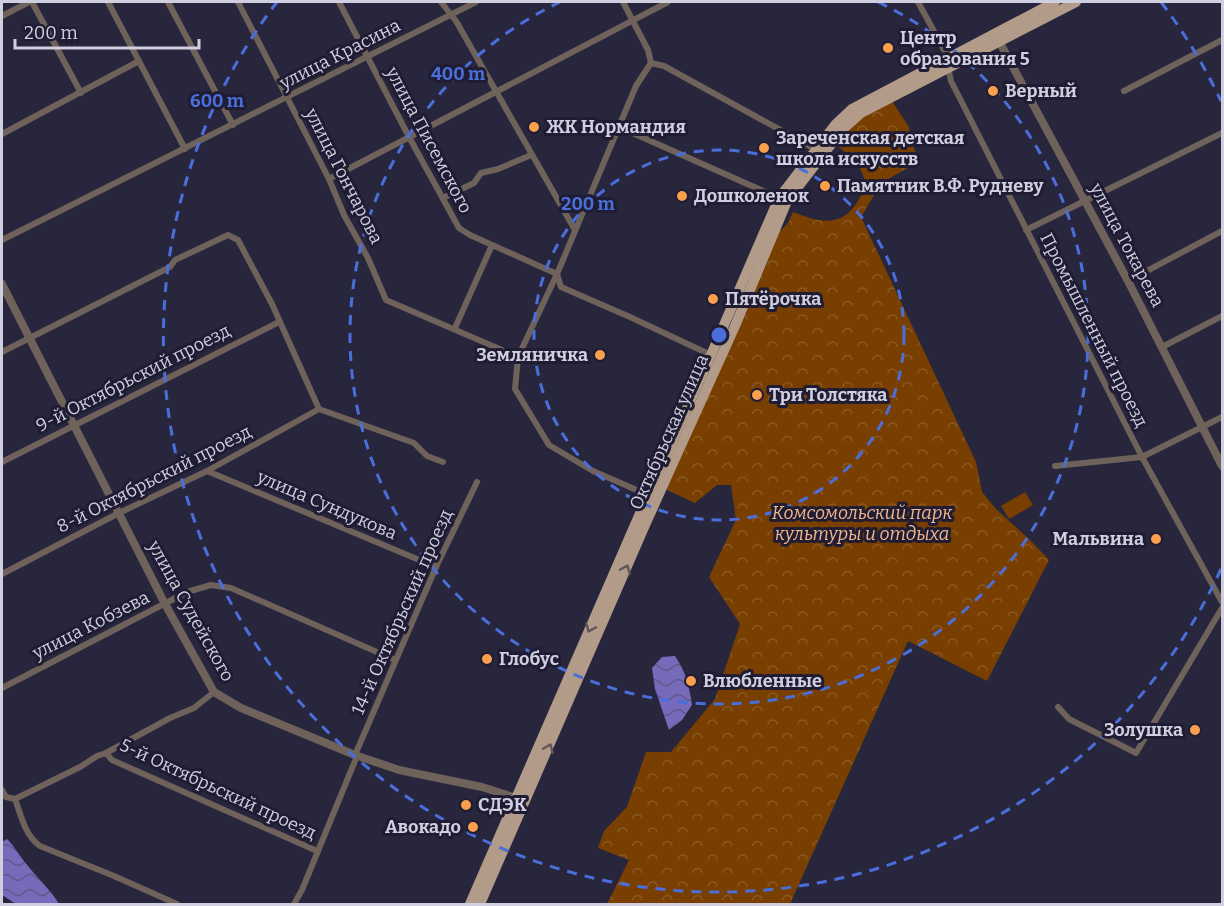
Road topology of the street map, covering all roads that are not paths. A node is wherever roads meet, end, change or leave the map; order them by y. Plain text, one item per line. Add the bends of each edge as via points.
1 (31, 2) edge
2 (108, 2) edge
3 (168, 2) edge
4 (238, 2) edge
5 (339, 2) edge
6 (441, 2) edge
7 (476, 2) edge
8 (624, 2) edge
9 (668, 2) edge
10 (918, 2) edge
11 (1055, 2) edge
12 (1076, 2) edge
13 (2, 16) edge
14 (451, 16) junction
15 (633, 20) junction
16 (997, 37) junction
17 (1222, 40) edge
18 (368, 56) junction
19 (139, 61) junction
20 (948, 62) junction
21 (651, 63) junction
22 (1124, 91) dead end
23 (81, 93) junction
24 (496, 93) junction
25 (287, 97) junction
26 (233, 125) junction
27 (619, 127) junction
28 (1222, 133) edge
29 (2, 134) edge
30 (409, 137) junction
31 (815, 148) junction
32 (185, 149) junction
33 (531, 154) junction
34 (329, 179) junction
35 (443, 198) junction
36 (783, 199) junction
37 (1085, 201) junction
38 (575, 230) junction
39 (1026, 230) junction
40 (1222, 231) edge
41 (2, 240) edge
42 (492, 245) junction
43 (557, 274) junction
44 (1128, 281) junction
45 (2, 284) edge
46 (1222, 316) edge
47 (279, 322) junction
48 (455, 328) junction
49 (29, 338) junction
50 (1162, 348) junction
51 (2, 352) edge
52 (711, 355) junction
53 (518, 357) junction
54 (319, 409) junction
55 (1222, 417) edge
56 (74, 425) junction
57 (1203, 428) junction
58 (1142, 457) junction
59 (2, 462) edge
60 (443, 462) dead end
61 (1055, 466) dead end
62 (1222, 466) edge
63 (207, 471) junction
64 (477, 482) dead end
65 (648, 495) junction
66 (119, 513) junction
67 (436, 567) junction
68 (2, 574) edge
69 (1222, 602) edge
70 (165, 604) junction
71 (1222, 608) edge
72 (395, 660) junction
73 (2, 688) edge
74 (214, 692) junction
75 (1058, 708) dead end
76 (106, 753) junction
77 (356, 756) junction
78 (2, 790) edge
79 (15, 800) junction
80 (521, 800) junction
81 (317, 851) junction
82 (177, 904) edge
83 (294, 904) edge
84 (470, 904) edge
85 (480, 904) edge

1 - 13 street
1 - 23 street
2 - 19 street
3 - 26 street
4 - 25 street, улица Гончарова
5 - 18 street, улица Писемского
6 - 14 street
7 - 14 street, улица Красина
8 - 15 street
9 - 15 street
10 - 20 street
11 - 16 main road, Октябрьская улица
12 - 16 main road, Октябрьская улица
14 - 18 street, улица Красина
14 - 24 street
15 - 21 street
15 - 24 street
16 - 20 main road, Октябрьская улица
16 - 37 street, улица Токарева
17 - 22 street
18 - 25 street, улица Красина
18 - 30 street, улица Писемского
19 - 23 street
19 - 32 street
20 - 31 main road, Октябрьская улица via 852,109
20 - 36 main road, Октябрьская улица via 854,119
20 - 39 street, Промышленный проезд via 951,81
21 - 27 street via 636,86
21 - 31 street via 664,66
23 - 29 street
24 - 30 street
24 - 33 street
25 - 26 street, улица Красина
25 - 34 street, улица Гончарова
26 - 32 street, улица Красина
27 - 36 street
27 - 38 street
28 - 37 street
30 - 34 street
30 - 35 street, улица Писемского
31 - 36 main road, Октябрьская улица
32 - 41 street, улица Красина
33 - 35 street via 481,173 474,183
33 - 38 street
34 - 48 street, улица Гончарова via 386,300
35 - 42 street, улица Писемского via 459,228
36 - 52 main road, Октябрьская улица
80 -> 36 main road, Октябрьская улица via 735,326
37 - 39 street
37 - 44 street, улица Токарева
38 - 43 street
39 - 58 street, Промышленный проезд
40 - 44 street
42 - 43 street, улица Писемского
42 - 48 street
43 - 52 street via 561,287
43 - 53 street
44 - 50 street, улица Токарева
45 - 49 street, улица Судейского
46 - 50 street
47 - 49 street via 238,240 228,235
47 - 54 street
47 - 56 street, 9-й Октябрьский проезд
48 - 53 street, улица Гончарова
49 - 51 street
49 - 56 street, улица Судейского
50 - 57 street, улица Токарева
52 - 65 main road, Октябрьская улица
53 - 65 street via 515,389 549,445 593,471
54 - 60 street via 414,443 427,456
54 - 63 street, 8-й Октябрьский проезд
55 - 57 street
56 - 59 street, 9-й Октябрьский проезд
56 - 66 street, улица Судейского
57 - 58 street
57 - 62 street, улица Токарева
58 - 61 street
58 - 69 street, Промышленный проезд
63 - 66 street, 8-й Октябрьский проезд
63 - 67 street, улица Сундукова
64 - 67 street, 14-й Октябрьский проезд
65 -> 80 main road, Октябрьская улица
66 - 68 street, 8-й Октябрьский проезд
66 - 70 street, улица Судейского
67 - 72 street, 14-й Октябрьский проезд
70 - 72 street, улица Кобзева via 194,589 220,585
70 - 73 street, улица Кобзева
70 - 74 street, улица Судейского
71 - 75 street via 1136,753 1069,719
72 - 77 street, 14-й Октябрьский проезд
74 - 76 street via 194,708
74 - 77 street, улица Судейского via 241,708
76 - 79 street
76 - 81 street, 5-й Октябрьский проезд via 112,760
77 - 80 street, улица Судейского
77 - 81 street, 14-й Октябрьский проезд
78 - 79 street via 6,797
79 - 82 street via 33,841 40,846
80 - 84 main road, Октябрьская улица
80 - 85 main road, Октябрьская улица
81 - 83 street, 14-й Октябрьский проезд

